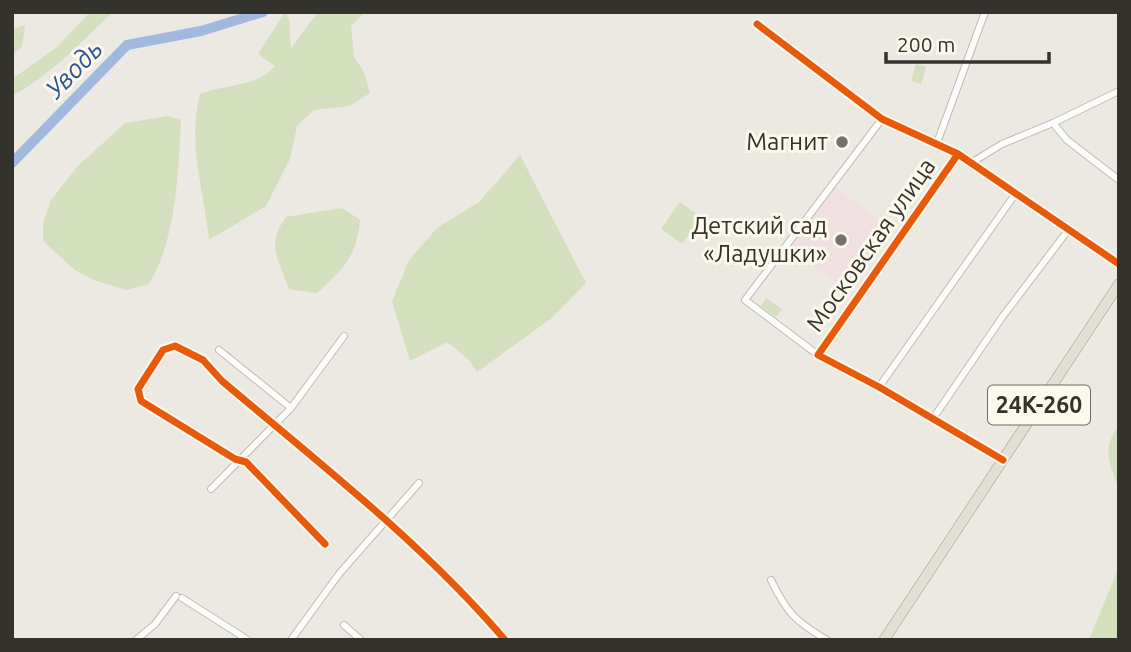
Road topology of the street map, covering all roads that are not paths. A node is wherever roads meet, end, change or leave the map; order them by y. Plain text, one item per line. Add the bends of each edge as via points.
1 (985, 12) edge
2 (757, 24) dead end
3 (1119, 90) edge
4 (882, 119) junction
5 (1053, 123) junction
6 (937, 143) junction
7 (958, 155) junction
8 (971, 163) junction
9 (1119, 180) edge
10 (1016, 193) junction
11 (1069, 229) junction
12 (1119, 264) edge
13 (1119, 284) edge
14 (344, 336) dead end
15 (219, 350) dead end
16 (818, 355) junction
17 (879, 387) junction
18 (291, 408) junction
19 (932, 420) junction
20 (275, 426) junction
21 (242, 460) junction
22 (1003, 460) junction
23 (419, 482) dead end
24 (211, 489) dead end
25 (385, 521) junction
26 (326, 544) dead end
27 (771, 580) dead end
28 (344, 625) dead end
29 (136, 640) edge
30 (248, 640) edge
31 (290, 640) edge
32 (361, 640) edge
33 (505, 640) edge
34 (827, 640) edge
35 (884, 640) edge

1 - 6 street
2 - 4 street
3 - 5 street, Московская улица
4 - 6 street
4 - 16 street via 745,300
5 - 8 street, Московская улица
5 - 9 street via 1067,140
6 - 7 street
7 - 8 street
7 - 16 street, Московская улица
8 - 10 street
10 - 11 street
10 - 17 street
11 - 12 street
11 - 19 street
13 - 22 main road, 24К-260
14 - 18 street
15 - 18 street
16 - 17 street, Московская улица
17 - 19 street, Московская улица
18 - 20 street
19 - 22 street, Московская улица
20 - 21 street
20 - 21 street via 204,360 175,346 163,350 138,389 141,401
20 - 25 street
21 - 24 street
21 - 26 street
22 - 35 main road, 24К-260
23 - 25 street
25 - 31 street
25 - 33 street via 480,610
27 - 34 street via 786,610
28 - 32 street
29 - 30 street via 179,597

